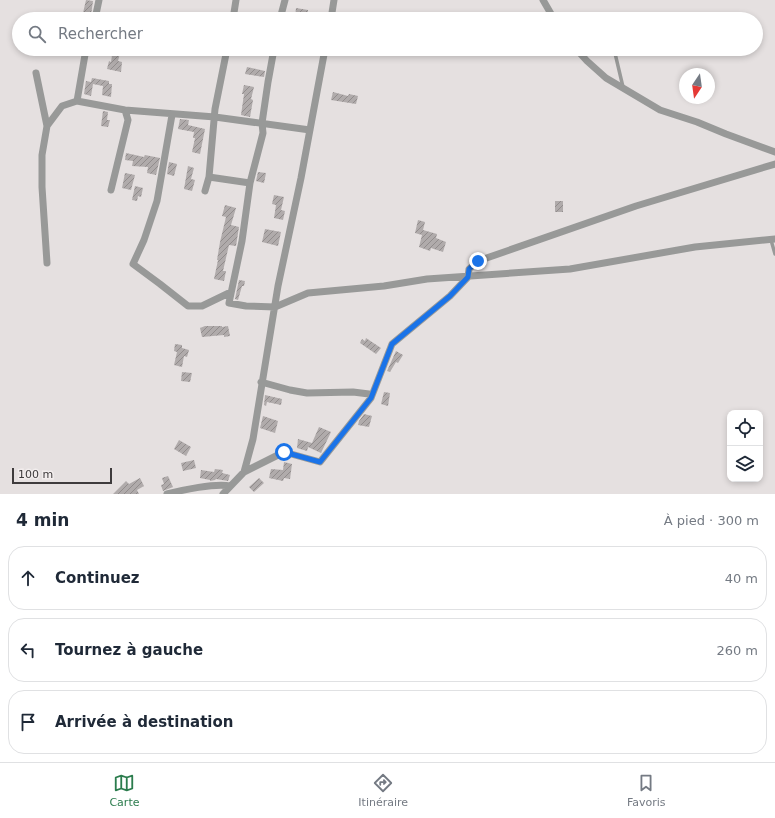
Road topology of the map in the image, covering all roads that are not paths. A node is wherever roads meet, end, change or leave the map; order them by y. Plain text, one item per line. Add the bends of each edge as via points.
1 (99, 0) edge
2 (236, 0) edge
3 (285, 0) edge
4 (334, 0) edge
5 (543, 0) edge
6 (96, 12) edge
7 (234, 12) edge
8 (282, 12) edge
9 (332, 12) edge
10 (550, 12) edge
11 (85, 56) edge
12 (226, 56) edge
13 (273, 56) edge
14 (324, 56) edge
15 (582, 56) edge
16 (616, 56) edge
17 (36, 72) dead end
18 (623, 88) junction
19 (77, 101) junction
20 (125, 110) junction
21 (172, 115) junction
22 (215, 117) junction
23 (262, 123) junction
24 (47, 126) junction
25 (310, 130) junction
26 (775, 152) edge
27 (775, 164) edge
28 (209, 177) junction
29 (250, 183) junction
30 (111, 190) dead end
31 (204, 191) dead end
32 (773, 240) edge
33 (775, 254) edge
34 (47, 263) dead end
35 (468, 277) junction
36 (231, 292) junction
37 (275, 308) junction
38 (262, 382) junction
39 (371, 398) junction
40 (244, 472) junction
41 (230, 486) junction
42 (167, 494) edge
43 (223, 494) edge

1 - 6 street
2 - 7 street
3 - 8 street
4 - 9 street
5 - 10 street
11 - 19 street
12 - 22 street
13 - 23 street
14 - 25 street
15 - 18 street via 606,78
16 - 18 lane
17 - 24 street
18 - 26 street via 660,110
19 - 20 street
19 - 24 street via 62,106
20 - 21 street
20 - 30 street via 128,120
21 - 22 street
21 - 36 street via 157,201 133,264 188,306 202,306
22 - 23 street
22 - 28 street
23 - 25 street
23 - 29 street via 263,133
24 - 34 street via 42,154 42,187
25 - 37 street
27 - 35 street via 636,206 478,261 469,269
28 - 29 street
28 - 31 street
29 - 36 street via 242,241
32 - 33 lane
32 - 35 street via 695,247 570,269
35 - 37 street via 427,279 308,293
35 - 39 street via 450,296 392,344
36 - 37 street via 229,303
37 - 38 street
38 - 39 street via 307,393 353,392 369,394
38 - 40 street via 253,439
39 - 40 street via 320,462 284,452
40 - 41 street
41 - 42 street
41 - 43 street

